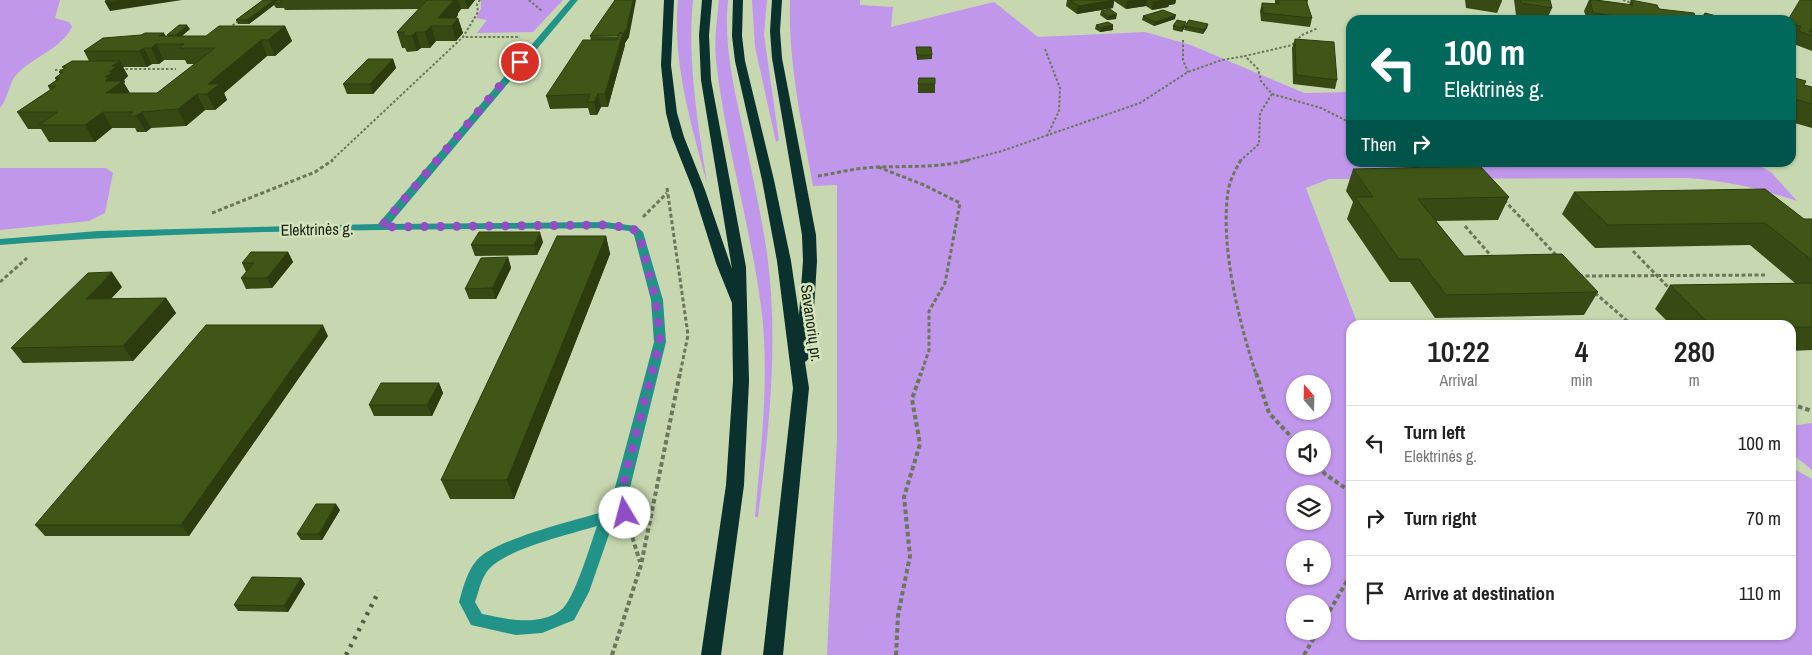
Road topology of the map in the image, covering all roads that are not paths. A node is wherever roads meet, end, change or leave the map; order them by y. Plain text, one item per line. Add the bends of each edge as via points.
1 (574, 0) edge
2 (668, 0) edge
3 (707, 0) edge
4 (738, 0) edge
5 (777, 0) edge
6 (381, 227) junction
7 (0, 242) edge
8 (739, 306) junction
9 (801, 388) junction
10 (608, 516) junction
11 (711, 655) edge
12 (773, 655) edge

1 - 6 street
2 - 8 highway via 665,22 673,121 702,198 722,267
3 - 8 highway via 704,35 706,80 739,267
4 - 9 highway, Savanorių pr. via 740,61 784,262
5 - 9 highway via 777,58 810,235
6 - 7 street, Elektrinės g. via 98,234
6 - 10 street, Elektrinės g. via 605,225 632,228 639,234 656,300 660,342 620,496
8 - 11 highway via 741,381 735,485
9 - 12 highway, Savanorių pr.
10 - 10 street via 581,592 568,615 542,626 516,628 477,620 467,602 485,562 502,551

